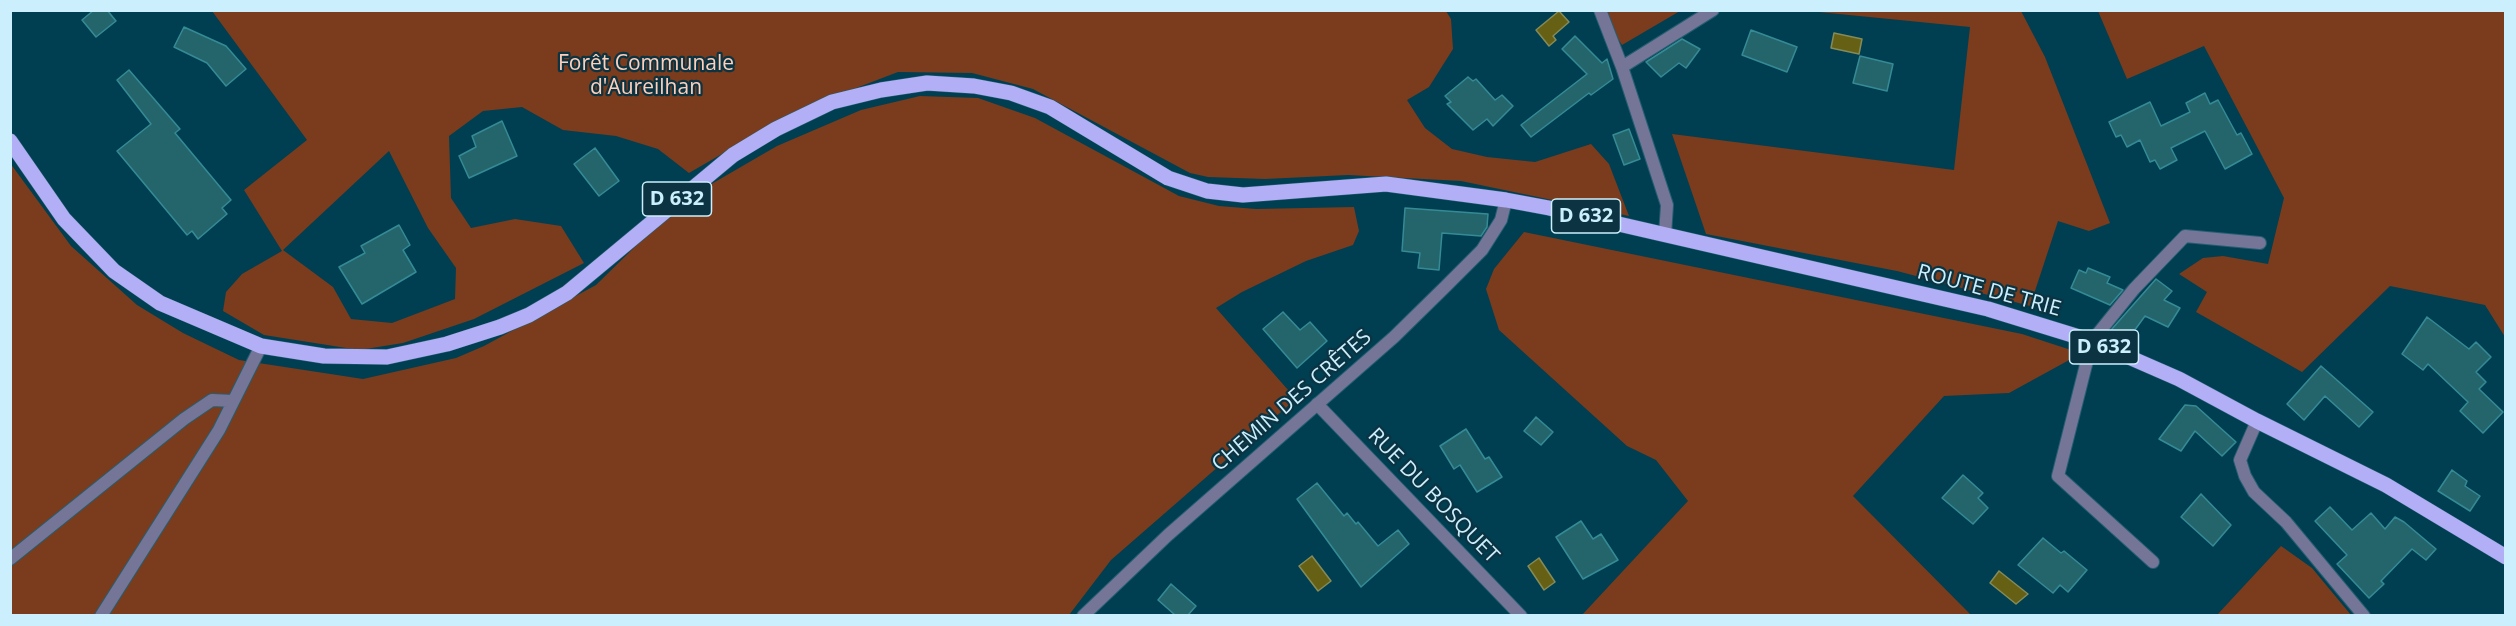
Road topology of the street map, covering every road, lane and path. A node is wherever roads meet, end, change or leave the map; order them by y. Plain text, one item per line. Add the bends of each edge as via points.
1 (1600, 10) edge
2 (1713, 10) edge
3 (1622, 67) junction
4 (10, 141) edge
5 (1506, 200) junction
6 (1665, 235) junction
7 (2260, 243) dead end
8 (2091, 341) junction
9 (261, 346) junction
10 (233, 402) junction
11 (1317, 404) junction
12 (2257, 422) junction
13 (2505, 557) edge
14 (10, 559) edge
15 (2153, 562) dead end
16 (101, 615) edge
17 (1083, 615) edge
18 (1521, 615) edge
19 (2364, 615) edge

1 - 3 street
2 - 3 street
3 - 6 street via 1667,205
4 - 9 main road, D 632 via 64,219 114,271 160,303
5 - 6 main road, D 632
5 - 9 main road, D 632 via 1386,184 1243,195 1208,191 1168,178 1050,107 1011,93 974,86 916,85 832,102 767,134 733,154 567,293 500,327 387,357 324,356
5 - 11 street, CHEMIN DES CRÊTES via 1501,220 1482,250 1394,337
6 - 8 main road, ROUTE DE TRIE / D 632 via 1988,309
7 - 8 street via 2185,236
8 - 12 main road, ROUTE DE TRIE / D 632 via 2179,379
8 - 15 street via 2058,476
9 - 10 street
10 - 14 street via 212,400 184,418
10 - 16 street via 207,450
11 - 17 street, CHEMIN DES CRÊTES
11 - 18 street, RUE DU BOSQUET
12 - 13 main road, ROUTE DE TRIE / D 632 via 2386,485
12 - 19 street via 2240,460 2245,476 2254,492 2286,522

